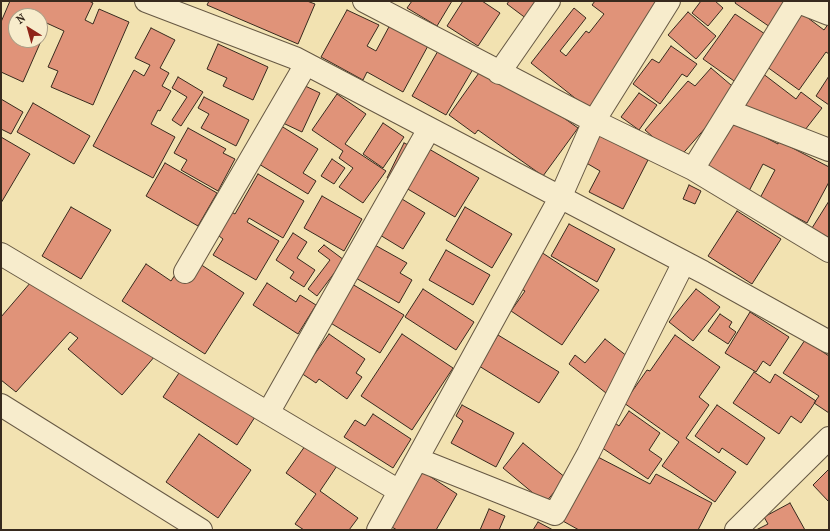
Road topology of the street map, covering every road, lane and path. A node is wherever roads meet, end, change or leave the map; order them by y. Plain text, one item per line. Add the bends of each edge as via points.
1 (146, 1) edge
2 (364, 1) edge
3 (549, 1) edge
4 (669, 1) edge
5 (797, 1) edge
6 (397, 8) edge
7 (829, 14) edge
8 (306, 64) junction
9 (499, 73) junction
10 (729, 111) junction
11 (594, 121) junction
12 (429, 129) junction
13 (829, 150) edge
14 (693, 169) junction
15 (560, 198) junction
16 (829, 251) edge
17 (1, 254) edge
18 (684, 262) junction
19 (184, 272) dead end
20 (829, 342) edge
21 (1, 405) edge
22 (268, 412) junction
23 (829, 438) edge
24 (417, 459) junction
25 (399, 491) junction
26 (201, 530) edge
27 (378, 530) edge
28 (736, 530) edge

1 - 8 street
2 - 6 street
3 - 9 street
4 - 11 street
5 - 7 street
5 - 10 street
6 - 9 street
8 - 12 street
8 - 19 street
9 - 11 street
10 - 13 street
10 - 14 street
11 - 14 street
11 - 15 street
12 - 15 street
12 - 22 street
14 - 16 street
15 - 18 street
15 - 24 street
17 - 22 street
18 - 20 street
18 - 24 street via 588,454 555,514
21 - 26 street
22 - 25 street
23 - 28 street
24 - 25 street
25 - 27 street

